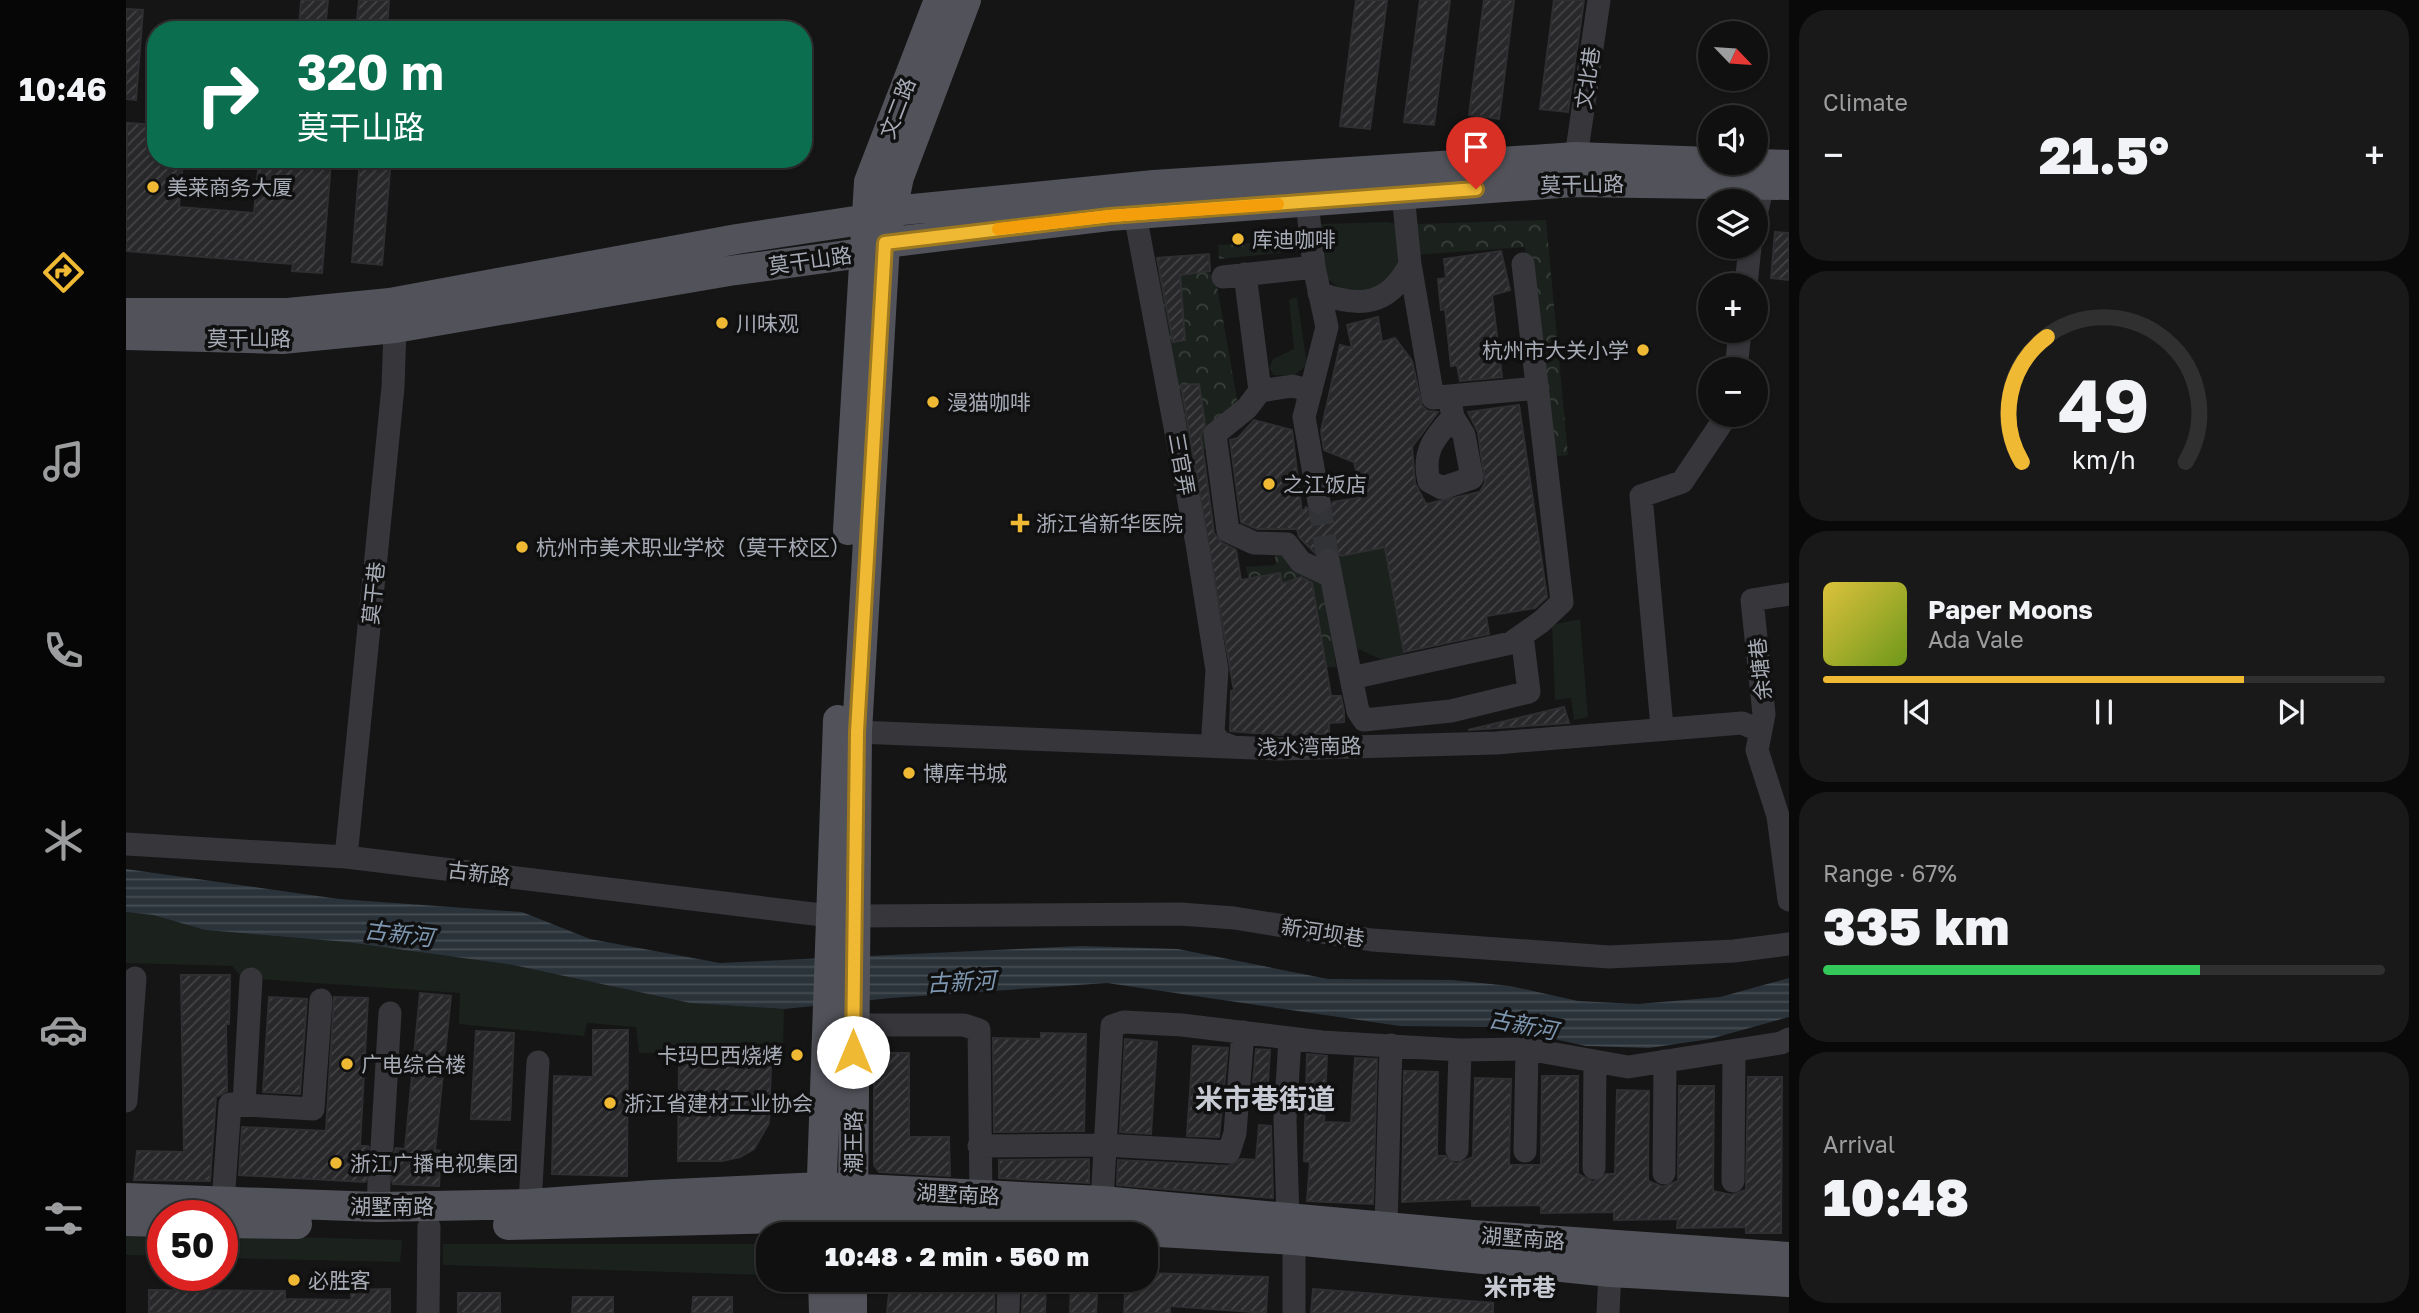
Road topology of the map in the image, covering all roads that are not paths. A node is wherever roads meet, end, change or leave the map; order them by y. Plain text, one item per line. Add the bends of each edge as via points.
1 (939, 0) edge
2 (966, 0) edge
3 (1599, 0) edge
4 (1576, 157) junction
5 (1698, 162) edge
6 (1768, 164) edge
7 (1789, 164) edge
8 (1776, 185) edge
9 (1403, 194) junction
10 (1307, 201) junction
11 (1135, 214) junction
12 (877, 232) junction
13 (1410, 264) junction
14 (1523, 264) dead end
15 (1314, 267) junction
16 (1319, 293) junction
17 (126, 313) edge
18 (395, 328) junction
19 (126, 335) edge
20 (1538, 388) junction
21 (1260, 391) junction
22 (1311, 391) junction
23 (1719, 427) edge
24 (1319, 502) tunnel mouth
25 (1788, 597) edge
26 (1522, 635) junction
27 (1351, 678) junction
28 (1662, 727) junction
29 (1759, 730) junction
30 (857, 732) junction
31 (1233, 747) junction
32 (1783, 817) edge
33 (126, 844) edge
34 (346, 857) junction
35 (1789, 900) edge
36 (843, 916) junction
37 (1789, 944) edge
38 (135, 978) dead end
39 (251, 979) dead end
40 (321, 1000) dead end
41 (390, 1013) dead end
42 (844, 1015) junction
43 (1243, 1032) junction
44 (1290, 1038) junction
45 (1789, 1039) edge
46 (1391, 1045) junction
47 (1527, 1049) junction
48 (1460, 1050) junction
49 (1734, 1051) junction
50 (538, 1062) dead end
51 (1595, 1062) junction
52 (1665, 1062) junction
53 (126, 1101) edge
54 (244, 1104) junction
55 (1104, 1145) junction
56 (979, 1146) junction
57 (382, 1147) tunnel mouth
58 (1457, 1150) dead end
59 (1525, 1151) dead end
60 (1594, 1168) dead end
61 (1664, 1173) dead end
62 (1733, 1181) dead end
63 (821, 1187) junction
64 (853, 1189) junction
65 (981, 1196) junction
66 (126, 1198) edge
67 (224, 1200) edge
68 (147, 1201) edge
69 (1102, 1201) junction
70 (530, 1205) junction
71 (238, 1210) edge
72 (238, 1213) edge
73 (126, 1221) edge
74 (147, 1222) edge
75 (821, 1222) edge
76 (853, 1222) edge
77 (756, 1225) edge
78 (1386, 1226) junction
79 (429, 1227) junction
80 (1158, 1229) edge
81 (1291, 1230) junction
82 (1789, 1257) edge
83 (1610, 1272) junction
84 (1789, 1282) edge
85 (823, 1292) edge
86 (852, 1292) edge
87 (1009, 1292) edge
88 (428, 1313) edge
89 (824, 1313) edge
90 (852, 1313) edge
91 (1008, 1313) edge
92 (1294, 1313) edge
93 (1608, 1313) edge

1 - 12 main road, 文二路 via 869,181
2 - 12 main road, 文二路
3 - 4 street, 文北巷
4 - 5 main road, 莫干山路
4 - 12 main road, 莫干山路 via 1154,185
6 - 7 main road
8 - 9 main road, 莫干山路 via 1573,182
9 - 10 main road, 莫干山路
9 - 13 street
10 - 11 main road, 莫干山路
10 - 15 street
11 - 12 main road, 莫干山路
11 - 31 street, 三官弄 via 1217,670 1213,733
12 - 17 main road, 莫干山路 via 737,239 390,303 288,313
12 - 18 main road, 莫干山路 via 729,271
12 - 30 main road, 潮王路
12 - 36 main road, 潮王路
13 - 16 street via 1392,292 1375,300 1337,300
13 - 20 street via 1433,398 1451,406
14 - 20 street
15 - 16 street
15 - 21 street via 1234,275
16 - 22 street via 1327,327
18 - 19 main road, 莫干山路 via 282,339
18 - 34 street, 莫干巷
20 - 26 street via 1562,602
21 - 22 street via 1293,386
21 - 27 street via 1215,435 1228,531 1254,543 1287,544 1301,562 1330,568
22 - 24 street via 1304,417
23 - 28 street via 1682,482 1641,496
25 - 29 street, 余塘巷 via 1752,600 1764,714
26 - 27 street via 1511,643
26 - 27 street via 1529,692 1451,711 1364,720
28 - 29 street, 浅水湾南路 via 1742,723
28 - 31 street, 浅水湾南路 via 1496,743
29 - 32 street, 余塘巷 via 1757,750
30 - 31 street, 浅水湾南路
30 - 36 main road, 潮王路
32 - 35 street, 余塘巷
33 - 34 street, 古新路
34 - 36 street, 古新路
36 - 37 street, 新河坝巷 via 1180,914 1373,940 1609,957
36 - 42 main road, 潮王路
38 - 53 street
39 - 54 street
40 - 54 street via 313,1109
41 - 57 street
42 - 56 street via 979,1030
42 - 63 main road, 潮王路
42 - 64 main road, 潮王路
43 - 44 street
43 - 55 street via 1235,1133 1229,1152
43 - 55 street via 1124,1022 1112,1026
44 - 46 street
44 - 81 street via 1285,1120
45 - 49 street
46 - 48 street
46 - 78 street
47 - 48 street
47 - 51 street
47 - 59 street
48 - 58 street
49 - 52 street
49 - 62 street
50 - 70 street
51 - 52 street via 1628,1067
51 - 60 street
52 - 61 street
54 - 67 street via 230,1104
55 - 56 street
55 - 69 street
56 - 65 street
63 - 64 main road, 湖墅南路
63 - 70 main road, 湖墅南路
63 - 75 main road, 潮王路
64 - 65 main road, 湖墅南路
64 - 76 main road, 潮王路
65 - 69 main road, 湖墅南路
66 - 68 main road, 湖墅南路
69 - 81 main road, 湖墅南路
70 - 71 main road, 湖墅南路 via 378,1195
72 - 79 main road, 湖墅南路
73 - 74 main road
77 - 79 main road, 湖墅南路
78 - 81 main road, 湖墅南路
78 - 82 main road, 湖墅南路
79 - 88 street
80 - 81 main road, 湖墅南路
81 - 83 main road, 湖墅南路
81 - 92 street
83 - 84 main road, 湖墅南路
83 - 93 street
85 - 89 main road
86 - 90 main road
87 - 91 street

